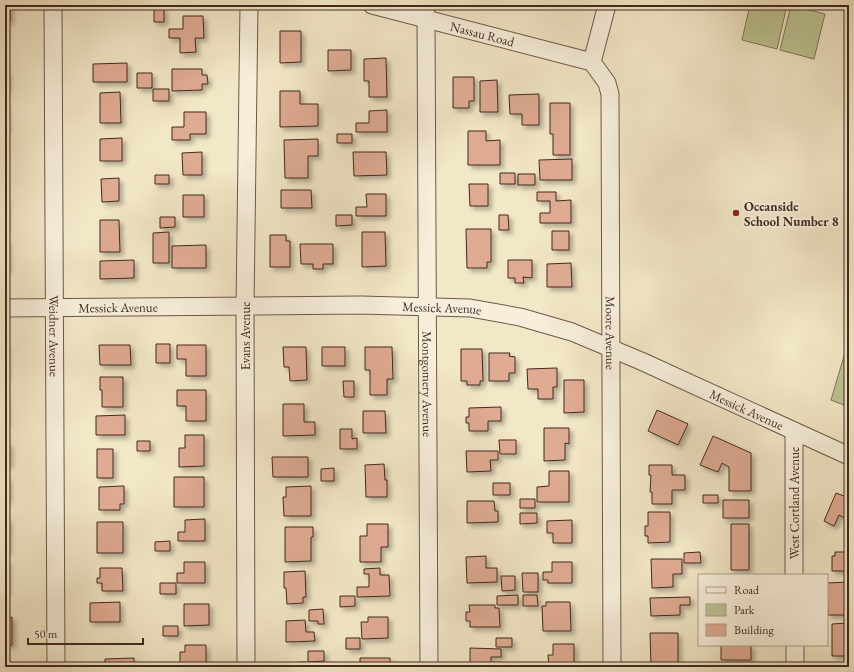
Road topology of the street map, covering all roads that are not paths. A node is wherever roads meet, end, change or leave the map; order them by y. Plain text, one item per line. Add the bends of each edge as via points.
1 (53, 5) edge
2 (249, 5) edge
3 (372, 5) edge
4 (607, 5) edge
5 (426, 12) edge
6 (592, 62) junction
7 (428, 306) junction
8 (55, 307) junction
9 (245, 307) junction
10 (5, 308) edge
11 (610, 349) junction
12 (794, 431) junction
13 (849, 456) edge
14 (794, 574) edge
15 (795, 646) edge
16 (56, 667) edge
17 (246, 667) edge
18 (429, 667) edge
19 (612, 667) edge
20 (795, 667) edge

1 - 8 street, Weidner Avenue
2 - 9 street, Evans Avenue
3 - 5 street, Nassau Road
4 - 6 street
5 - 6 street, Nassau Road
5 - 7 street, Montgomery Avenue
6 - 11 street, Moore Avenue via 607,83 610,94
7 - 9 street, Messick Avenue
7 - 11 street, Messick Avenue via 470,308 520,317 572,332
7 - 18 street, Montgomery Avenue
8 - 9 street, Messick Avenue
8 - 10 street, Messick Avenue
8 - 16 street, Weidner Avenue
9 - 17 street, Evans Avenue
11 - 12 street, Messick Avenue
11 - 19 street, Moore Avenue
12 - 13 street, Messick Avenue
12 - 14 street, West Cortland Avenue
15 - 20 street

